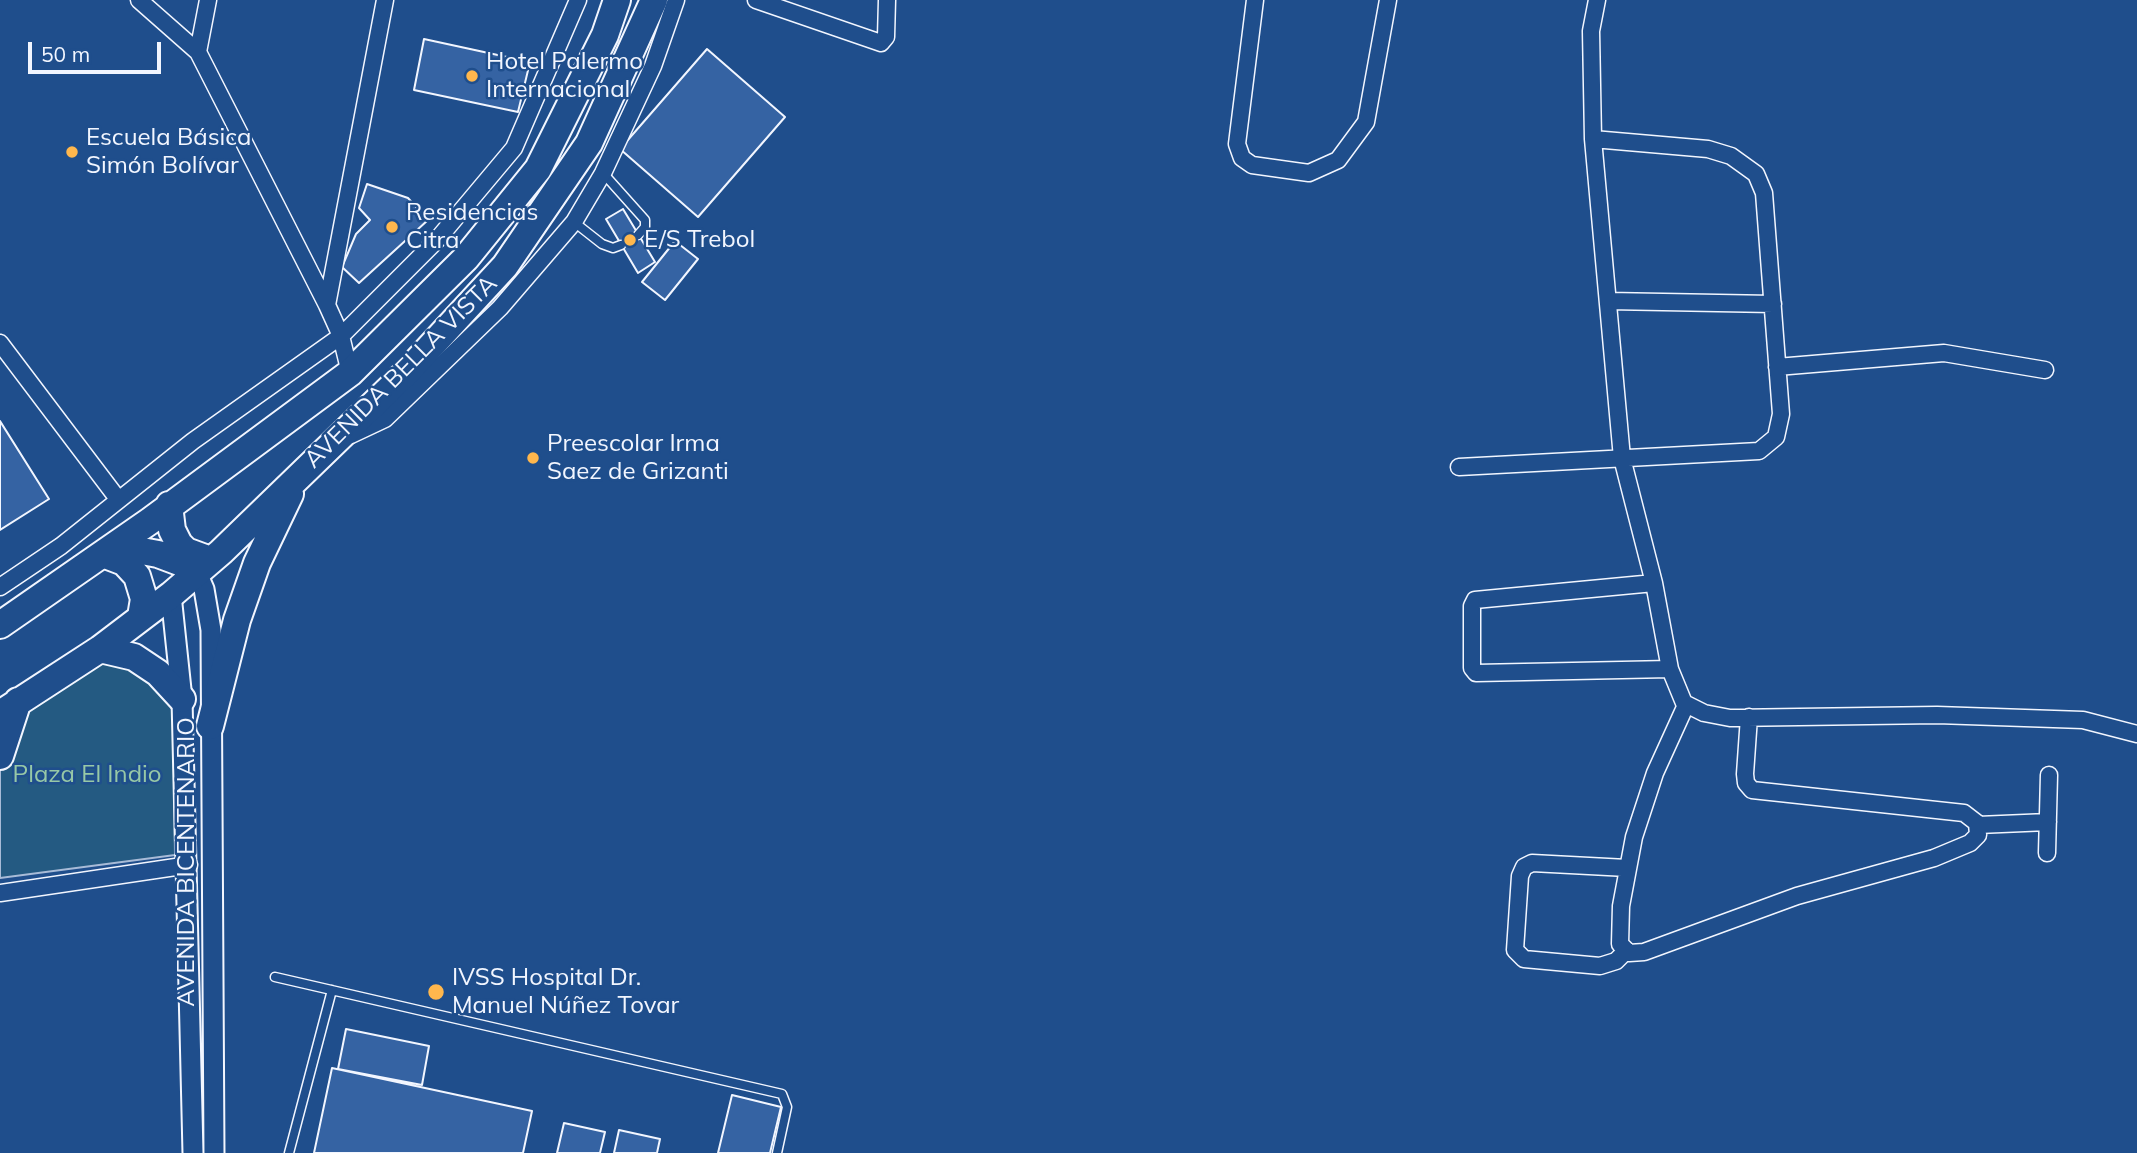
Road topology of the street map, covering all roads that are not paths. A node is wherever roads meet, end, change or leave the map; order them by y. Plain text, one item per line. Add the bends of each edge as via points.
1 (139, 0) edge
2 (208, 0) edge
3 (385, 0) edge
4 (578, 0) edge
5 (617, 0) edge
6 (654, 0) edge
7 (676, 0) edge
8 (756, 0) edge
9 (887, 0) edge
10 (1255, 0) edge
11 (1388, 0) edge
12 (1597, 0) edge
13 (198, 52) junction
14 (1593, 139) junction
15 (603, 173) junction
16 (573, 222) junction
17 (638, 235) dead end
18 (621, 245) dead end
19 (1608, 301) junction
20 (1773, 304) junction
21 (327, 305) junction
22 (341, 336) junction
23 (0, 344) edge
24 (1777, 367) junction
25 (2045, 370) dead end
26 (350, 373) junction
27 (330, 445) junction
28 (1622, 458) junction
29 (1459, 467) dead end
30 (297, 478) junction
31 (118, 499) junction
32 (160, 513) junction
33 (103, 554) junction
34 (167, 557) junction
35 (206, 565) junction
36 (1654, 583) junction
37 (0, 587) edge
38 (171, 595) junction
39 (141, 617) junction
40 (0, 625) edge
41 (100, 649) junction
42 (1670, 669) junction
43 (182, 699) junction
44 (1686, 705) junction
45 (9, 708) edge
46 (1749, 717) junction
47 (210, 726) junction
48 (2137, 734) edge
49 (0, 756) edge
50 (2049, 775) dead end
51 (2048, 821) junction
52 (1978, 825) junction
53 (2047, 853) dead end
54 (189, 865) junction
55 (1627, 868) junction
56 (0, 893) edge
57 (1626, 951) junction
58 (275, 977) dead end
59 (332, 990) junction
60 (193, 1153) edge
61 (214, 1153) edge
62 (289, 1153) edge
63 (777, 1153) edge

1 - 13 street
2 - 13 street
3 - 21 street
4 - 22 street via 514,148 436,241
5 - 26 highway, AVENIDA BELLA VISTA via 605,35 538,169 466,258
6 - 27 highway, AVENIDA BELLA VISTA via 589,143 505,266 409,370
7 - 15 street via 653,66
8 - 9 street via 881,43 886,37
10 - 11 street via 1237,144 1242,158 1252,165 1308,173 1338,160 1366,122
12 - 14 street via 1591,31
13 - 21 street
14 - 19 street
14 - 20 street via 1708,149 1731,156 1756,174 1764,193
15 - 16 street
15 - 17 lane via 645,220
16 - 18 lane via 602,244
16 - 27 street via 500,308 385,419
19 - 20 street
19 - 28 street
20 - 24 street
21 - 22 street
22 - 26 street
22 - 31 street
23 - 31 street
24 - 25 street via 1944,353
24 - 28 street via 1781,414 1776,437 1759,451
26 - 32 highway, AVENIDA BELLA VISTA
27 - 30 highway, AVENIDA BELLA VISTA
28 - 29 street
28 - 36 street
30 - 35 highway, AVENIDA BELLA VISTA
30 - 47 highway via 257,563 237,620
31 - 37 street via 61,546
32 - 33 highway, AVENIDA BELLA VISTA
32 - 34 highway
32 - 35 highway via 179,544
33 - 34 highway via 131,550
33 - 39 highway via 124,562 137,576 144,598
33 - 40 highway, AVENIDA BELLA VISTA
34 - 35 highway
34 - 38 highway
35 - 38 highway, AVENIDA BELLA VISTA
35 - 47 street, AVENIDA BICENTENARIO
36 - 42 street
36 - 42 street via 1475,600 1472,668 1476,673
38 - 39 highway, AVENIDA BELLA VISTA
38 - 43 street, AVENIDA BICENTENARIO
39 - 41 highway, AVENIDA BELLA VISTA
41 - 43 highway via 134,657 158,673
41 - 45 highway, AVENIDA BELLA VISTA
42 - 44 street
43 - 54 street, AVENIDA BICENTENARIO
44 - 46 street via 1704,713
44 - 55 street via 1655,773
45 - 49 highway
46 - 48 street via 1937,715 2083,720
46 - 52 street via 1745,774 1752,790 1964,813
47 - 61 street, AVENIDA BICENTENARIO
50 - 51 street
51 - 52 street
51 - 53 street
52 - 57 street via 1979,832 1970,844 1934,858 1738,915 1644,952
54 - 56 street
54 - 60 street, AVENIDA BICENTENARIO
55 - 57 street via 1620,944
55 - 57 street via 1532,863 1524,867 1515,950 1524,959 1600,966 1616,961
58 - 59 lane
59 - 62 lane
59 - 63 lane via 782,1094 787,1107

